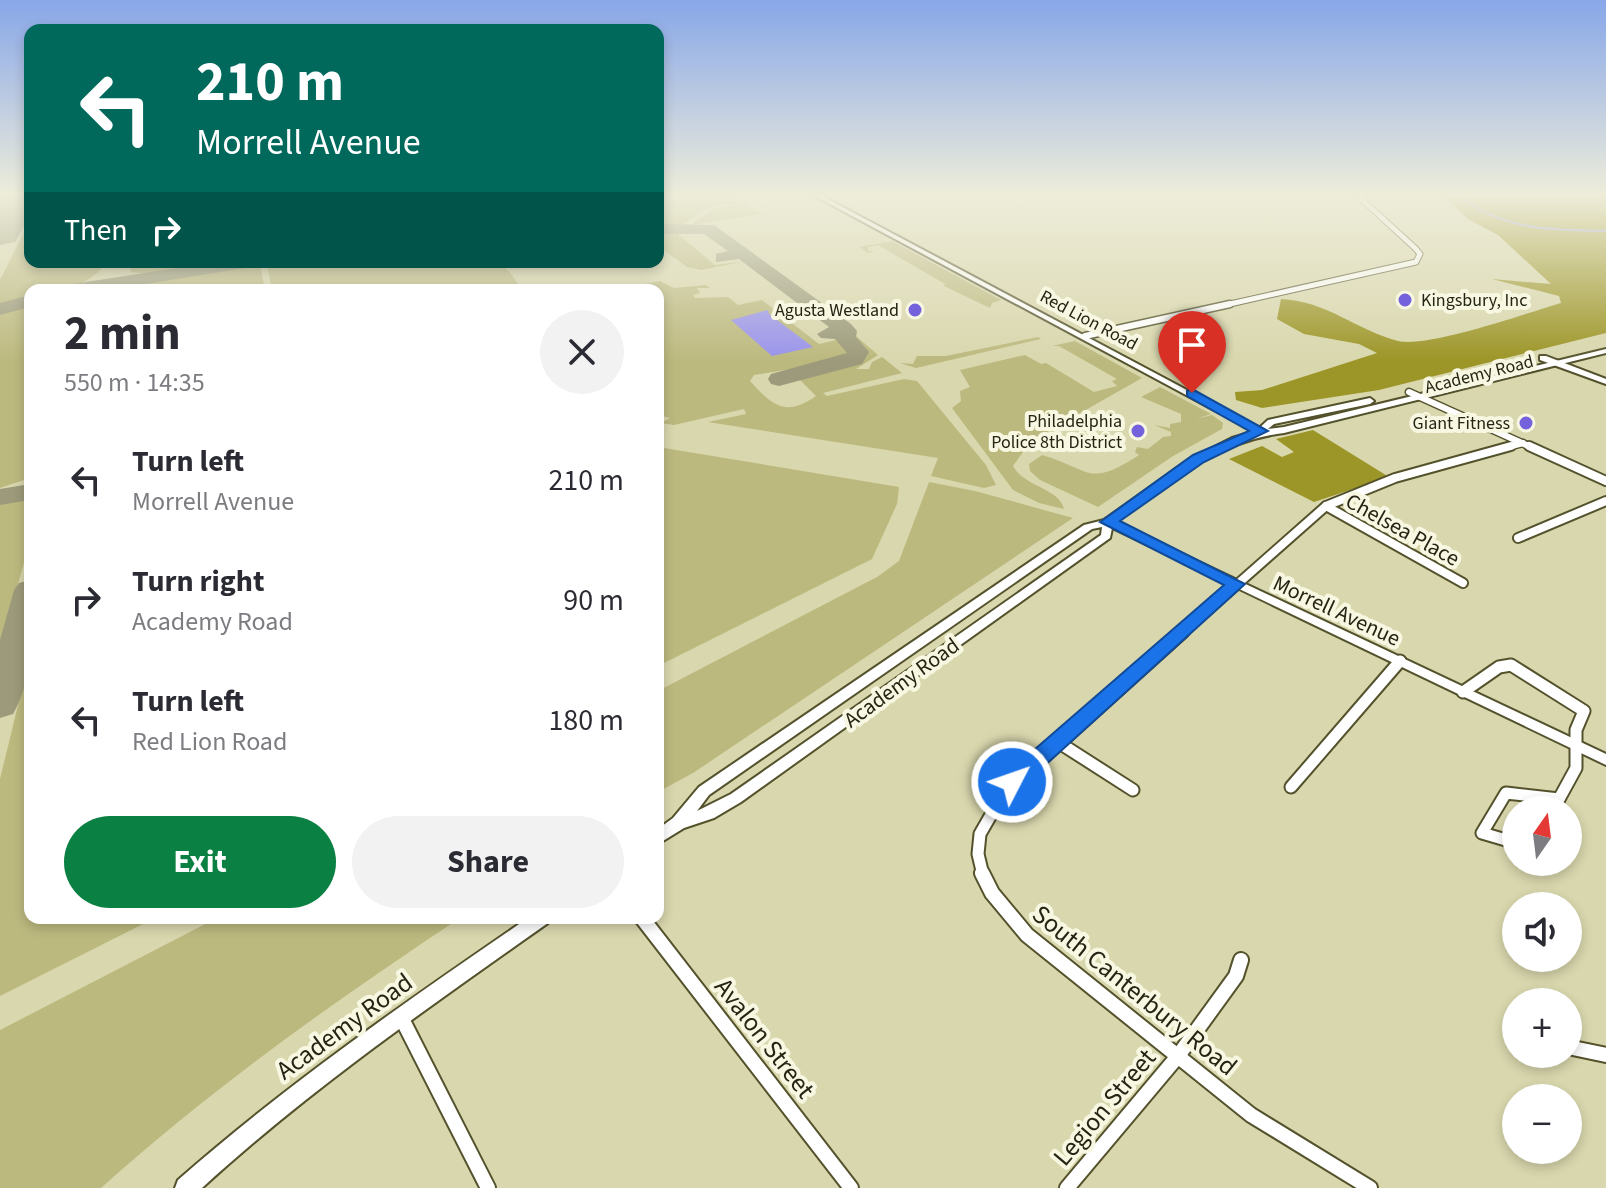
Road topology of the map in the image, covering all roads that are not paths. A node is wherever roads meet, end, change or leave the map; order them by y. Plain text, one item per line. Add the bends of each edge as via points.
1 (922, 250) edge
2 (1417, 250) edge
3 (1085, 336) junction
4 (1606, 343) edge
5 (1606, 351) edge
6 (1543, 358) junction
7 (1556, 363) junction
8 (1606, 382) edge
9 (1409, 392) junction
10 (1420, 397) junction
11 (1260, 431) junction
12 (1523, 443) junction
13 (1606, 481) edge
14 (1606, 501) edge
15 (1326, 506) junction
16 (1108, 522) junction
17 (1518, 538) dead end
18 (1463, 583) dead end
19 (1236, 584) junction
20 (1400, 661) junction
21 (1463, 692) junction
22 (1058, 742) junction
23 (1577, 746) junction
24 (1606, 760) edge
25 (1291, 787) dead end
26 (1133, 790) dead end
27 (1560, 796) edge
28 (1502, 800) edge
29 (679, 823) junction
30 (664, 833) edge
31 (1502, 839) edge
32 (533, 924) edge
33 (647, 924) edge
34 (1241, 960) dead end
35 (401, 1017) junction
36 (1582, 1050) edge
37 (1606, 1055) edge
38 (1178, 1056) junction
39 (186, 1188) edge
40 (488, 1188) edge
41 (851, 1188) edge
42 (1067, 1188) edge
43 (1370, 1188) edge

1 - 3 street, Red Lion Road
2 - 3 street via 1416,262
3 - 11 street, Red Lion Road
4 - 6 main road, Academy Road
5 - 7 main road, Academy Road
6 - 7 street
6 - 9 main road, Academy Road
7 - 8 street
7 - 10 main road, Academy Road
9 - 10 street
9 - 11 main road, Academy Road via 1271,422
10 - 11 main road, Academy Road via 1284,430
10 - 12 street
11 - 16 main road, Academy Road via 1199,458
12 - 13 street
12 - 15 street, South Canterbury Road via 1395,478
14 - 17 street
15 - 18 street, Chelsea Place
15 - 19 street, South Canterbury Road
16 - 19 street, Morrell Avenue
16 - 29 main road, Academy Road via 1088,527 704,791
16 - 29 main road, Academy Road via 1106,536 773,774 709,814
19 - 20 street, Morrell Avenue
19 - 22 street, South Canterbury Road
20 - 21 street, Morrell Avenue
20 - 25 street
21 - 23 street, Morrell Avenue
21 - 23 street via 1499,667 1511,665 1584,711 1576,730
22 - 26 street
22 - 38 street, South Canterbury Road via 997,796 982,823 978,853 986,884 1004,913 1027,935
23 - 24 street, Morrell Avenue
23 - 27 street via 1576,768
28 - 31 street via 1482,833
29 - 30 main road, Academy Road
32 - 35 main road, Academy Road
33 - 41 street, Avalon Street
34 - 38 street, Legion Street via 1236,976
35 - 39 main road, Academy Road via 264,1120
35 - 40 street
36 - 37 street
38 - 42 street, Legion Street
38 - 43 street, South Canterbury Road via 1251,1115

